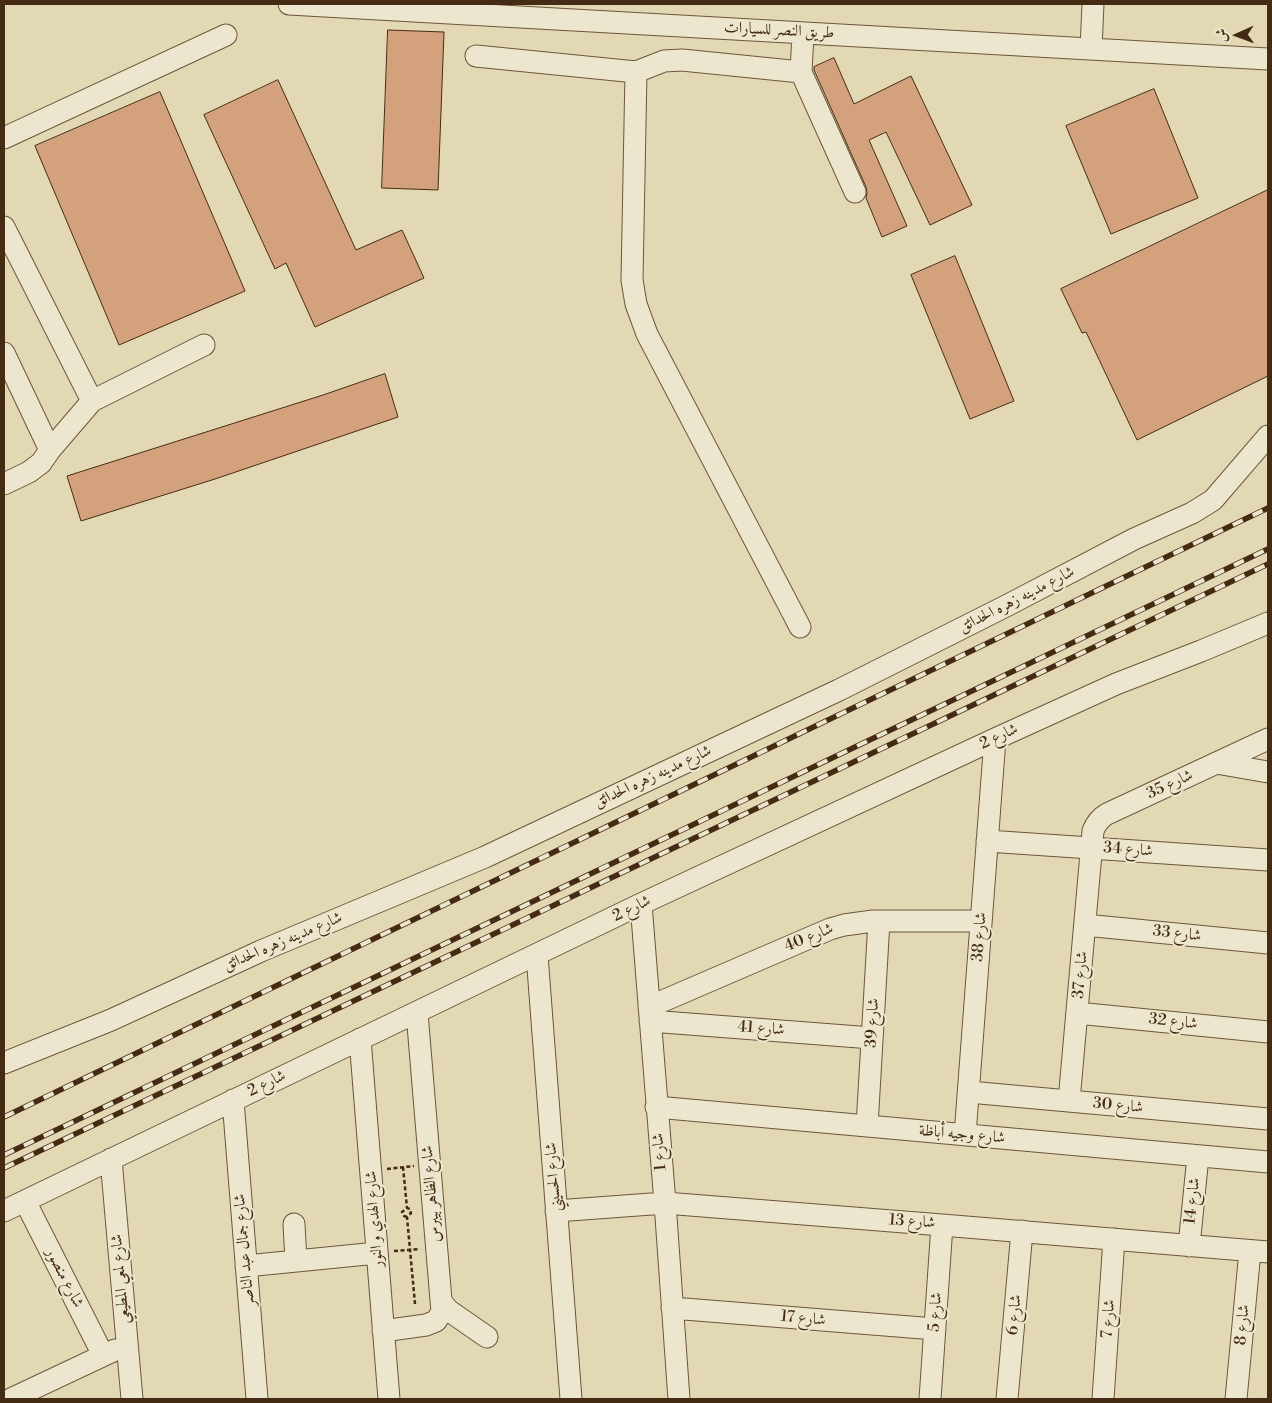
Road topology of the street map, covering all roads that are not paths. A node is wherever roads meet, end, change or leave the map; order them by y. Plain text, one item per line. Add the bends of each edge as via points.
1 (289, 4) edge
2 (1093, 4) edge
3 (803, 33) junction
4 (226, 35) dead end
5 (1091, 49) junction
6 (476, 56) dead end
7 (1268, 59) edge
8 (636, 72) junction
9 (801, 72) junction
10 (4, 138) edge
11 (855, 192) dead end
12 (4, 227) edge
13 (204, 345) dead end
14 (4, 353) edge
15 (92, 400) junction
16 (1268, 436) edge
17 (50, 450) junction
18 (4, 484) edge
19 (1268, 623) edge
20 (800, 627) dead end
21 (995, 739) junction
22 (1268, 739) edge
23 (1216, 763) junction
24 (1268, 772) edge
25 (987, 841) junction
26 (1092, 848) junction
27 (1268, 860) edge
28 (641, 904) junction
29 (879, 921) junction
30 (981, 921) junction
31 (1085, 925) junction
32 (1268, 944) edge
33 (537, 955) junction
34 (1077, 1012) junction
35 (417, 1013) junction
36 (650, 1014) junction
37 (1268, 1032) edge
38 (872, 1038) junction
39 (360, 1039) junction
40 (4, 1063) edge
41 (968, 1092) junction
42 (233, 1100) junction
43 (1069, 1101) junction
44 (656, 1107) junction
45 (1268, 1119) edge
46 (867, 1126) junction
47 (965, 1135) junction
48 (1198, 1156) junction
49 (111, 1159) junction
50 (1268, 1162) edge
51 (25, 1201) junction
52 (665, 1203) junction
53 (4, 1211) edge
54 (556, 1211) junction
55 (294, 1224) dead end
56 (942, 1224) junction
57 (1022, 1231) junction
58 (1114, 1239) junction
59 (1189, 1246) junction
60 (1259, 1251) edge
61 (377, 1253) junction
62 (296, 1261) junction
63 (246, 1266) junction
64 (442, 1301) junction
65 (672, 1308) junction
66 (935, 1329) junction
67 (384, 1331) junction
68 (487, 1337) dead end
69 (127, 1345) junction
70 (103, 1355) junction
71 (11, 1399) edge
72 (132, 1399) edge
73 (257, 1399) edge
74 (389, 1399) edge
75 (570, 1399) edge
76 (678, 1399) edge
77 (930, 1399) edge
78 (1007, 1399) edge
79 (1103, 1399) edge
80 (1236, 1399) edge

1 - 3 street, طريق النصر للسيارات
2 - 5 street
3 - 5 street, طريق النصر للسيارات
3 - 9 street
4 - 10 street
5 - 7 street, طريق النصر للسيارات
6 - 8 street
8 - 9 street via 664,61 682,60
8 - 20 street via 632,280 636,304 647,334
9 - 11 street
12 - 15 street
13 - 15 street
14 - 17 street
15 - 17 street
16 - 40 street, شارع مدينه زهره الحدائق via 1213,500 1192,514 1134,539 839,690 484,856 261,950 111,1020
17 - 18 street via 29,472
19 - 21 street, شارع 2 via 1116,684
21 - 25 street, شارع 38
21 - 28 street, شارع 2
22 - 23 street, شارع 35
23 - 24 street
23 - 26 street, شارع 35 via 1100,818 1093,831
25 - 26 street, شارع 34
25 - 30 street, شارع 38
26 - 27 street, شارع 34
26 - 31 street, شارع 37
28 - 33 street, شارع 2
28 - 36 street, شارع 1
29 - 30 street, شارع 40
29 - 36 street, شارع 40 via 830,929
29 - 38 street, شارع 39
30 - 41 street, شارع 38
31 - 32 street, شارع 33
31 - 34 street, شارع 37
33 - 35 street, شارع 2
33 - 54 street, شارع الحسيني
34 - 37 street, شارع 32
34 - 43 street, شارع 37
35 - 39 street, شارع 2
35 - 64 street, شارع الظاهر بيبرس
36 - 38 street, شارع 41
36 - 44 street, شارع 1
38 - 46 street, شارع 39
39 - 42 street, شارع 2
39 - 61 street, شارع الهدي و النور
41 - 43 street, شارع 30
41 - 47 street, شارع 38
42 - 49 street, شارع 2
42 - 63 street, شارع جمال عبد الناصر
43 - 45 street, شارع 30
44 - 46 street, شارع وجيه أباظة
44 - 52 street, شارع 1
46 - 47 street, شارع وجيه أباظة
47 - 48 street, شارع وجيه أباظة
48 - 50 street, شارع وجيه أباظة
48 - 59 street, شارع 14
49 - 51 street, شارع 2
49 - 69 street, شارع لمعي المطيعي
51 - 53 street, شارع 2
51 - 70 street, شارع منصور
52 - 54 street, شارع 13
52 - 56 street, شارع 13
52 - 65 street, شارع 1
54 - 75 street, شارع الحسيني
55 - 62 street
56 - 57 street, شارع 13
56 - 66 street, شارع 5
57 - 58 street, شارع 13
57 - 78 street, شارع 6
58 - 59 street, شارع 13
58 - 79 street, شارع 7
59 - 60 street, شارع 13
60 - 80 street, شارع 8
61 - 62 street
61 - 67 street, شارع الهدي و النور
62 - 63 street
63 - 73 street, شارع جمال عبد الناصر
64 - 67 street, شارع الظاهر بيبرس via 442,1312 436,1321
64 - 68 street via 448,1310
65 - 66 street, شارع 17
65 - 76 street, شارع 1
66 - 77 street, شارع 5
67 - 74 street, شارع الهدي و النور
69 - 70 street
69 - 72 street, شارع لمعي المطيعي
70 - 71 street

